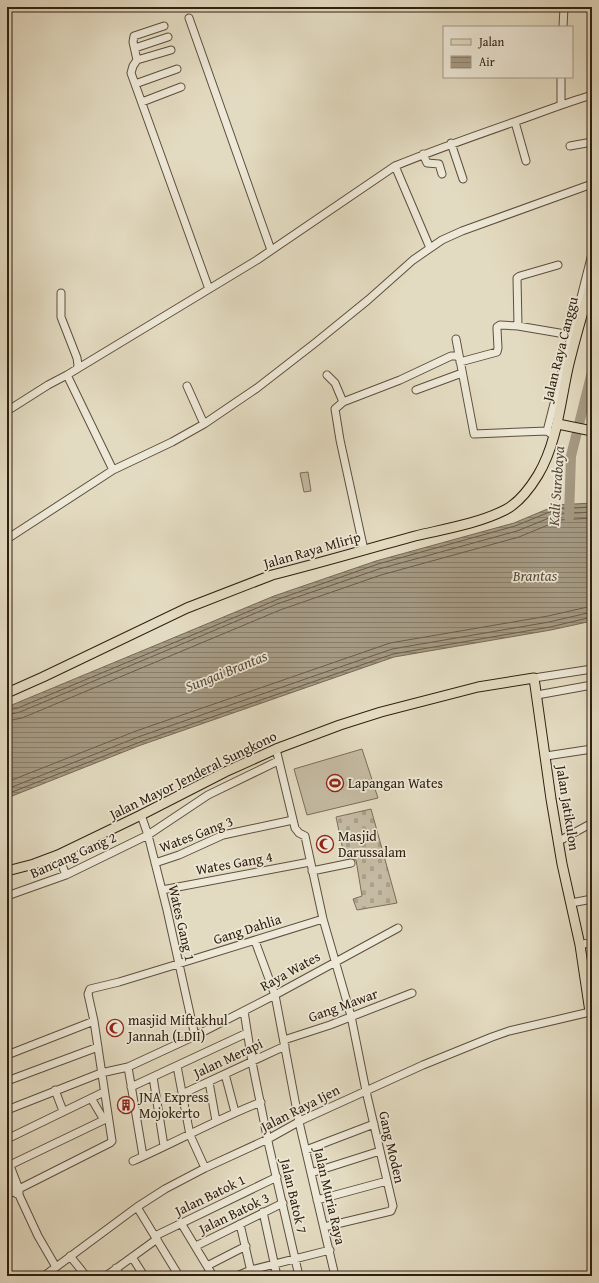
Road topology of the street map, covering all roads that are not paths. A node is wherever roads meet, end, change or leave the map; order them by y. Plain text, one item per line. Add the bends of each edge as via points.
1 (564, 7) edge
2 (189, 18) dead end
3 (164, 26) dead end
4 (563, 26) edge
5 (168, 37) dead end
6 (135, 48) junction
7 (171, 50) dead end
8 (137, 60) junction
9 (177, 69) dead end
10 (561, 78) edge
11 (135, 84) junction
12 (181, 87) dead end
13 (592, 95) edge
14 (142, 102) junction
15 (560, 105) junction
16 (515, 122) junction
17 (592, 142) edge
18 (451, 143) junction
19 (570, 146) dead end
20 (423, 154) junction
21 (526, 161) dead end
22 (395, 166) junction
23 (442, 174) dead end
24 (463, 179) dead end
25 (592, 184) edge
26 (430, 248) junction
27 (270, 250) junction
28 (592, 254) edge
29 (558, 265) dead end
30 (592, 280) edge
31 (209, 289) junction
32 (61, 292) dead end
33 (518, 326) junction
34 (571, 335) junction
35 (456, 339) dead end
36 (459, 360) junction
37 (77, 369) junction
38 (462, 374) junction
39 (67, 375) junction
40 (327, 375) dead end
41 (187, 386) dead end
42 (416, 390) dead end
43 (343, 402) junction
44 (7, 411) edge
45 (204, 424) junction
46 (558, 424) junction
47 (592, 431) edge
48 (551, 434) junction
49 (112, 470) junction
50 (7, 539) edge
51 (364, 550) junction
52 (592, 668) edge
53 (534, 678) junction
54 (592, 685) edge
55 (7, 693) edge
56 (537, 695) junction
57 (276, 749) junction
58 (592, 749) edge
59 (546, 756) junction
60 (278, 761) junction
61 (202, 784) junction
62 (208, 795) junction
63 (141, 815) junction
64 (293, 820) junction
65 (592, 823) edge
66 (148, 835) junction
67 (559, 841) junction
68 (58, 855) junction
69 (310, 862) junction
70 (351, 862) dead end
71 (155, 863) junction
72 (7, 871) edge
73 (312, 871) junction
74 (66, 875) junction
75 (162, 890) junction
76 (7, 896) edge
77 (592, 899) edge
78 (571, 903) junction
79 (323, 919) junction
80 (398, 928) dead end
81 (255, 941) junction
82 (592, 942) edge
83 (580, 945) junction
84 (335, 962) junction
85 (178, 964) junction
86 (412, 993) dead end
87 (274, 995) junction
88 (244, 1011) junction
89 (591, 1012) edge
90 (351, 1016) junction
91 (94, 1021) junction
92 (248, 1033) junction
93 (195, 1036) junction
94 (284, 1043) junction
95 (98, 1047) junction
96 (7, 1055) edge
97 (252, 1062) junction
98 (177, 1066) junction
99 (128, 1067) junction
100 (101, 1073) junction
101 (225, 1074) junction
102 (153, 1077) junction
103 (7, 1081) edge
104 (208, 1082) junction
105 (131, 1087) junction
106 (55, 1090) junction
107 (366, 1091) junction
108 (104, 1092) junction
109 (182, 1094) junction
110 (91, 1098) junction
111 (261, 1102) junction
112 (7, 1110) edge
113 (64, 1111) junction
114 (235, 1112) junction
115 (106, 1119) junction
116 (216, 1121) junction
117 (299, 1122) junction
118 (374, 1124) junction
119 (190, 1135) junction
120 (8, 1137) edge
121 (268, 1139) junction
122 (164, 1146) junction
123 (306, 1150) junction
124 (380, 1151) junction
125 (143, 1156) junction
126 (8, 1161) edge
127 (133, 1161) dead end
128 (205, 1168) junction
129 (311, 1173) junction
130 (7, 1174) edge
131 (277, 1177) junction
132 (387, 1181) junction
133 (18, 1192) junction
134 (7, 1195) edge
135 (317, 1200) junction
136 (283, 1203) junction
137 (137, 1207) junction
138 (263, 1212) junction
139 (181, 1223) junction
140 (240, 1224) junction
141 (324, 1227) junction
142 (156, 1238) junction
143 (196, 1246) junction
144 (246, 1246) junction
145 (330, 1250) junction
146 (70, 1256) junction
147 (132, 1257) junction
148 (295, 1260) junction
149 (274, 1264) junction
150 (208, 1266) junction
151 (56, 1267) junction
152 (116, 1268) junction
153 (252, 1273) edge
154 (44, 1276) edge
155 (86, 1276) edge
156 (106, 1276) edge
157 (120, 1276) edge
158 (144, 1276) edge
159 (179, 1276) edge
160 (213, 1276) edge
161 (237, 1276) edge
162 (277, 1276) edge
163 (299, 1276) edge
164 (335, 1276) edge

1 - 4 street
2 - 27 street
3 - 6 street via 134,36
5 - 6 street
6 - 8 street
7 - 8 street
8 - 11 street via 131,70
9 - 11 street
10 - 15 street
11 - 14 street
12 - 14 street
13 - 15 street
14 - 31 street
15 - 16 street
16 - 18 street
16 - 21 street
17 - 19 street
18 - 20 street
18 - 24 street
20 - 22 street
20 - 23 street via 427,163 439,164
22 - 26 street
22 - 27 street
25 - 26 street via 462,231
26 - 45 street via 315,343 257,388
27 - 31 street
28 - 34 street
29 - 33 street via 517,278
30 - 46 main road, Jalan Raya Canggu via 572,349
31 - 37 street
32 - 37 street via 61,317 77,358
33 - 34 street
33 - 36 street via 497,327 498,348 495,353
34 - 48 street
35 - 36 street
36 - 38 street
36 - 43 street via 457,356 451,356 400,380
37 - 39 street
38 - 42 street
38 - 48 street via 474,434
39 - 44 street
39 - 49 street
40 - 43 street via 335,383
41 - 45 street
43 - 51 street via 336,407 335,414
45 - 49 street via 165,446
46 - 47 main road
46 - 48 main road, Jalan Raya Mlirip
48 - 51 main road, Jalan Raya Mlirip via 544,462 533,483 506,509 460,525
49 - 50 street
51 - 55 main road, Jalan Raya Mlirip via 272,575 201,603
52 - 53 street
53 - 56 main road, Jalan Jatikulon
53 - 57 main road, Jalan Mayor Jenderal Sungkono via 478,687 381,712
54 - 56 street
56 - 59 main road, Jalan Jatikulon
57 - 60 street
57 - 61 main road, Jalan Mayor Jenderal Sungkono
58 - 59 street
59 - 67 main road, Jalan Jatikulon
60 - 62 street, Bancang Gang 2
60 - 64 street
61 - 62 street
61 - 63 main road, Jalan Mayor Jenderal Sungkono
62 - 66 street, Bancang Gang 2
63 - 66 street, Wates Gang 1
63 - 68 main road, Jalan Mayor Jenderal Sungkono
64 - 69 street, Gang Moden via 295,828 305,836
64 - 71 street, Wates Gang 3 via 223,835
65 - 67 street
66 - 71 street, Wates Gang 1
66 - 74 street, Bancang Gang 2
67 - 78 main road, Jalan Jatikulon
68 - 72 main road, Jalan Mayor Jenderal Sungkono
68 - 74 street
69 - 73 street, Gang Moden
69 - 75 street, Wates Gang 4
70 - 73 street
71 - 75 street, Wates Gang 1
73 - 79 street, Gang Moden
74 - 76 street, Bancang Gang 2
75 - 85 street, Wates Gang 1
77 - 78 street
78 - 83 main road, Jalan Jatikulon
79 - 81 street, Gang Dahlia
79 - 84 street, Gang Moden
80 - 84 street, Raya Wates
81 - 85 street, Gang Dahlia
81 - 87 street, Jalan Muria Raya
82 - 83 street
83 - 89 main road, Jalan Jatikulon
84 - 87 street, Raya Wates
84 - 90 street, Gang Moden
85 - 91 street, Gang Dahlia via 90,990 88,994
85 - 93 street, Wates Gang 1
86 - 90 street, Gang Mawar
87 - 88 street, Raya Wates
87 - 94 street, Jalan Muria Raya
88 - 92 street, Jalan Batok 7
88 - 93 street, Raya Wates
89 - 107 street, Jalan Raya Ijen via 501,1034 460,1049
90 - 94 street, Gang Mawar
90 - 107 street, Gang Moden
91 - 95 street
91 - 96 street
92 - 97 street, Jalan Batok 7
92 - 98 street
93 - 99 street, Raya Wates
94 - 97 street, Jalan Merapi
94 - 117 street, Jalan Muria Raya
95 - 100 street
95 - 103 street
97 - 101 street, Jalan Merapi
97 - 111 street, Jalan Batok 7
98 - 102 street
98 - 109 street
99 - 100 street, Raya Wates
99 - 105 street
100 - 106 street, Raya Wates
100 - 108 street
101 - 104 street, Jalan Merapi
101 - 114 street
102 - 105 street
102 - 122 street
104 - 109 street, Jalan Merapi
104 - 116 street
105 - 125 street
106 - 112 street, Raya Wates
106 - 113 street
107 - 117 street, Jalan Raya Ijen
107 - 118 street, Gang Moden
108 - 110 street
108 - 115 street
109 - 119 street
110 - 113 street
110 - 115 street
111 - 114 street
111 - 121 street, Jalan Batok 7
113 - 120 street
114 - 116 street
115 - 126 street
115 - 133 street via 112,1139 110,1143
116 - 119 street
117 - 121 street, Jalan Raya Ijen
117 - 123 street, Jalan Muria Raya
118 - 123 street
118 - 124 street, Gang Moden
119 - 122 street
119 - 128 street
121 - 128 street, Jalan Raya Ijen
121 - 131 street, Jalan Batok 7
122 - 125 street
123 - 129 street, Jalan Muria Raya
124 - 129 street
124 - 132 street, Gang Moden
125 - 127 street
126 - 133 street
128 - 137 street, Jalan Raya Ijen
129 - 135 street, Jalan Muria Raya
130 - 133 street
131 - 136 street, Jalan Batok 7
131 - 139 street, Jalan Batok 1
132 - 135 street
132 - 141 street, Gang Moden via 393,1208 391,1211
133 - 134 street
133 - 151 street via 38,1236
135 - 141 street, Jalan Muria Raya
136 - 138 street, Jalan Batok 3
136 - 148 street, Jalan Batok 7
137 - 142 street
137 - 146 street, Jalan Raya Ijen
138 - 140 street, Jalan Batok 3
138 - 149 street
139 - 142 street, Jalan Batok 1
139 - 143 street
140 - 143 street, Jalan Batok 3
140 - 144 street
141 - 145 street, Jalan Muria Raya
142 - 147 street, Jalan Batok 1
142 - 159 street
143 - 150 street
144 - 150 street
144 - 153 street
145 - 148 street
145 - 164 street, Jalan Muria Raya
146 - 151 street, Jalan Raya Ijen
146 - 155 street
147 - 152 street, Jalan Batok 1
147 - 158 street
148 - 149 street
148 - 163 street, Jalan Batok 7
149 - 153 street
149 - 162 street
150 - 160 street
151 - 154 street, Jalan Raya Ijen
152 - 156 street, Jalan Batok 1
152 - 157 street
153 - 161 street

